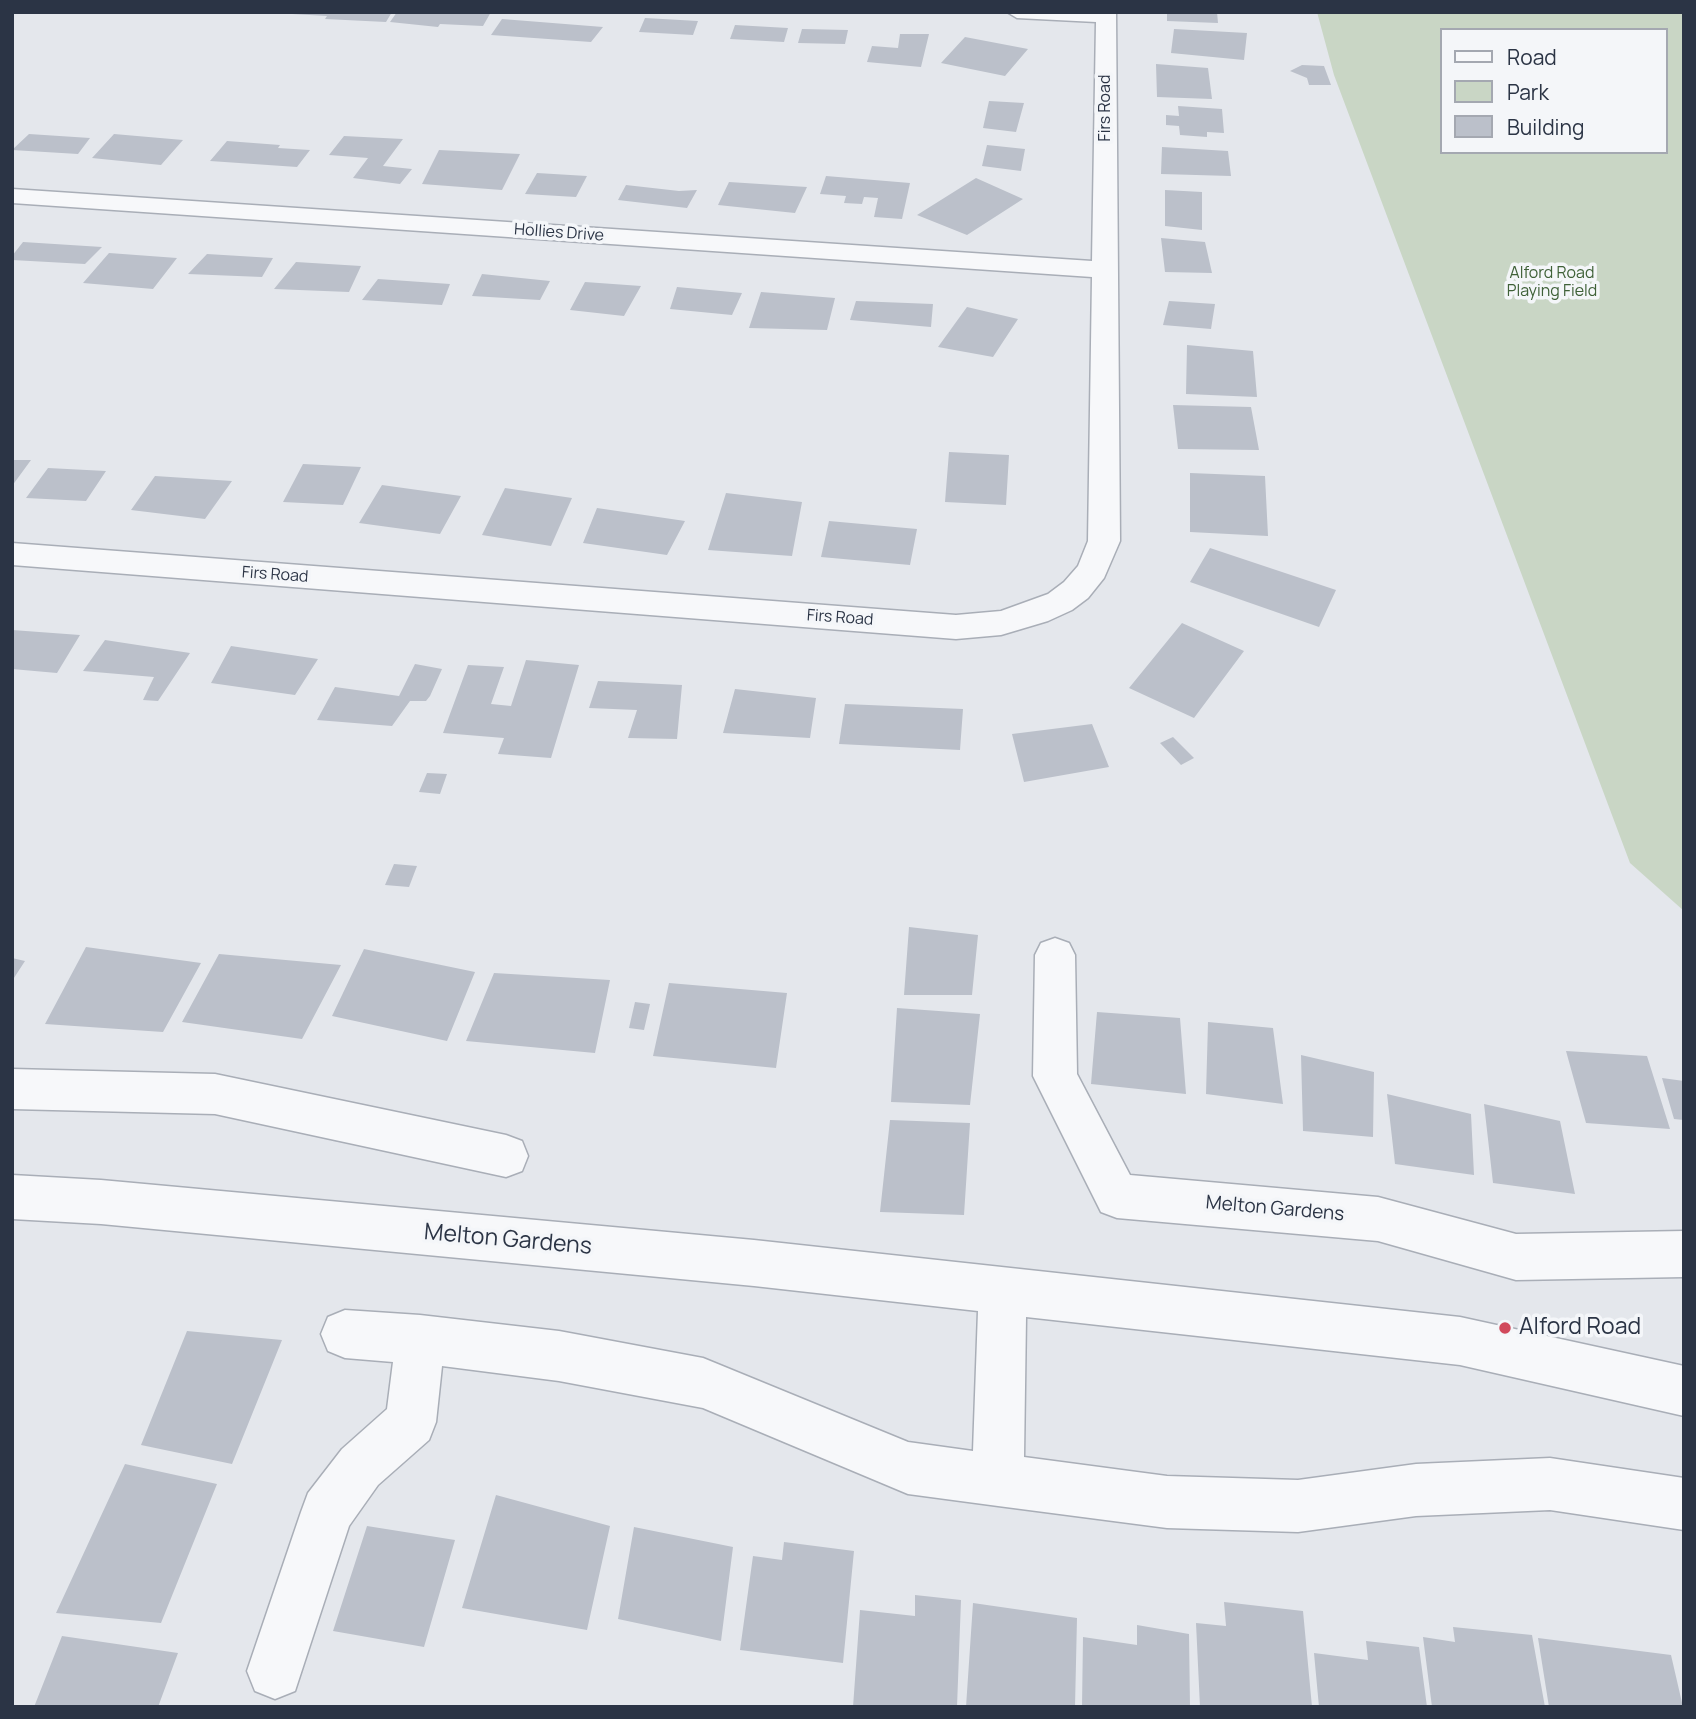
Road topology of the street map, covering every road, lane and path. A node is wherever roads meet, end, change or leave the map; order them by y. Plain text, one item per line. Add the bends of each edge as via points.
1 (1017, 12) edge
2 (1106, 14) edge
3 (12, 196) edge
4 (1105, 270) junction
5 (12, 554) edge
6 (1055, 955) dead end
7 (12, 1089) edge
8 (506, 1156) dead end
9 (12, 1197) edge
10 (1684, 1254) edge
11 (1003, 1289) junction
12 (345, 1334) dead end
13 (420, 1339) junction
14 (1684, 1391) edge
15 (998, 1480) junction
16 (1684, 1504) edge
17 (275, 1671) dead end

1 - 2 street
2 - 4 street, Firs Road
3 - 4 street, Hollies Drive
4 - 5 street, Firs Road via 1104,541 1093,570 1076,590 1036,613 1001,623 956,627
6 - 10 street, Melton Gardens via 1055,1076 1117,1196 1378,1219 1516,1257
7 - 8 street via 215,1094
9 - 11 street, Melton Gardens
11 - 14 street, Melton Gardens via 1460,1341
11 - 15 street
12 - 13 street
13 - 15 street via 559,1356 703,1383 908,1468
13 - 17 street via 411,1422 360,1467 327,1512
15 - 16 street via 1167,1502 1298,1506 1416,1490 1550,1484

